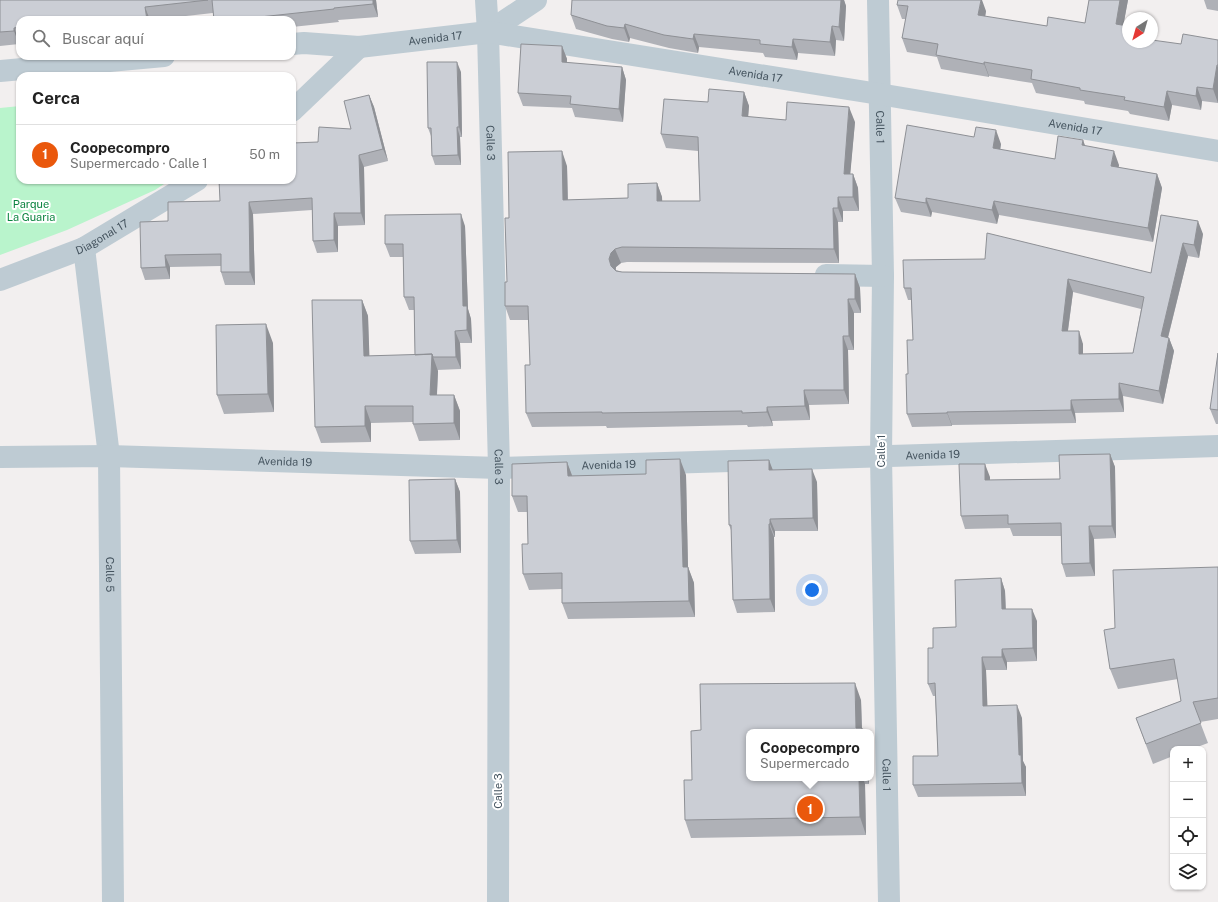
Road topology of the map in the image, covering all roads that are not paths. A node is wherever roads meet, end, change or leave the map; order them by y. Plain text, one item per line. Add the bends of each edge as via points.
1 (486, 0) edge
2 (536, 0) edge
3 (878, 0) edge
4 (488, 32) junction
5 (296, 44) edge
6 (359, 47) junction
7 (120, 60) edge
8 (0, 71) edge
9 (880, 94) junction
10 (296, 108) edge
11 (1218, 150) edge
12 (190, 184) edge
13 (84, 248) junction
14 (803, 275) edge
15 (882, 276) junction
16 (0, 280) edge
17 (1218, 446) edge
18 (109, 456) junction
19 (881, 456) junction
20 (0, 458) edge
21 (498, 468) junction
22 (114, 902) edge
23 (498, 902) edge
24 (889, 902) edge

1 - 4 street, Calle 3
2 - 4 street
3 - 9 street, Calle 1
4 - 6 street, Avenida 17
4 - 9 street, Avenida 17
4 - 21 street, Calle 3
5 - 6 street, Avenida 17
6 - 10 street
7 - 8 street
9 - 11 street, Avenida 17
9 - 15 street, Calle 1
12 - 13 street, Diagonal 17
13 - 16 street, Diagonal 17
13 - 18 street, Calle 5
14 - 15 street
15 - 19 street, Calle 1
17 - 19 street, Avenida 19
18 - 20 street, Avenida 19
18 - 21 street, Avenida 19
18 - 22 street, Calle 5
19 - 21 street, Avenida 19
19 - 24 street, Calle 1
21 - 23 street, Calle 3

